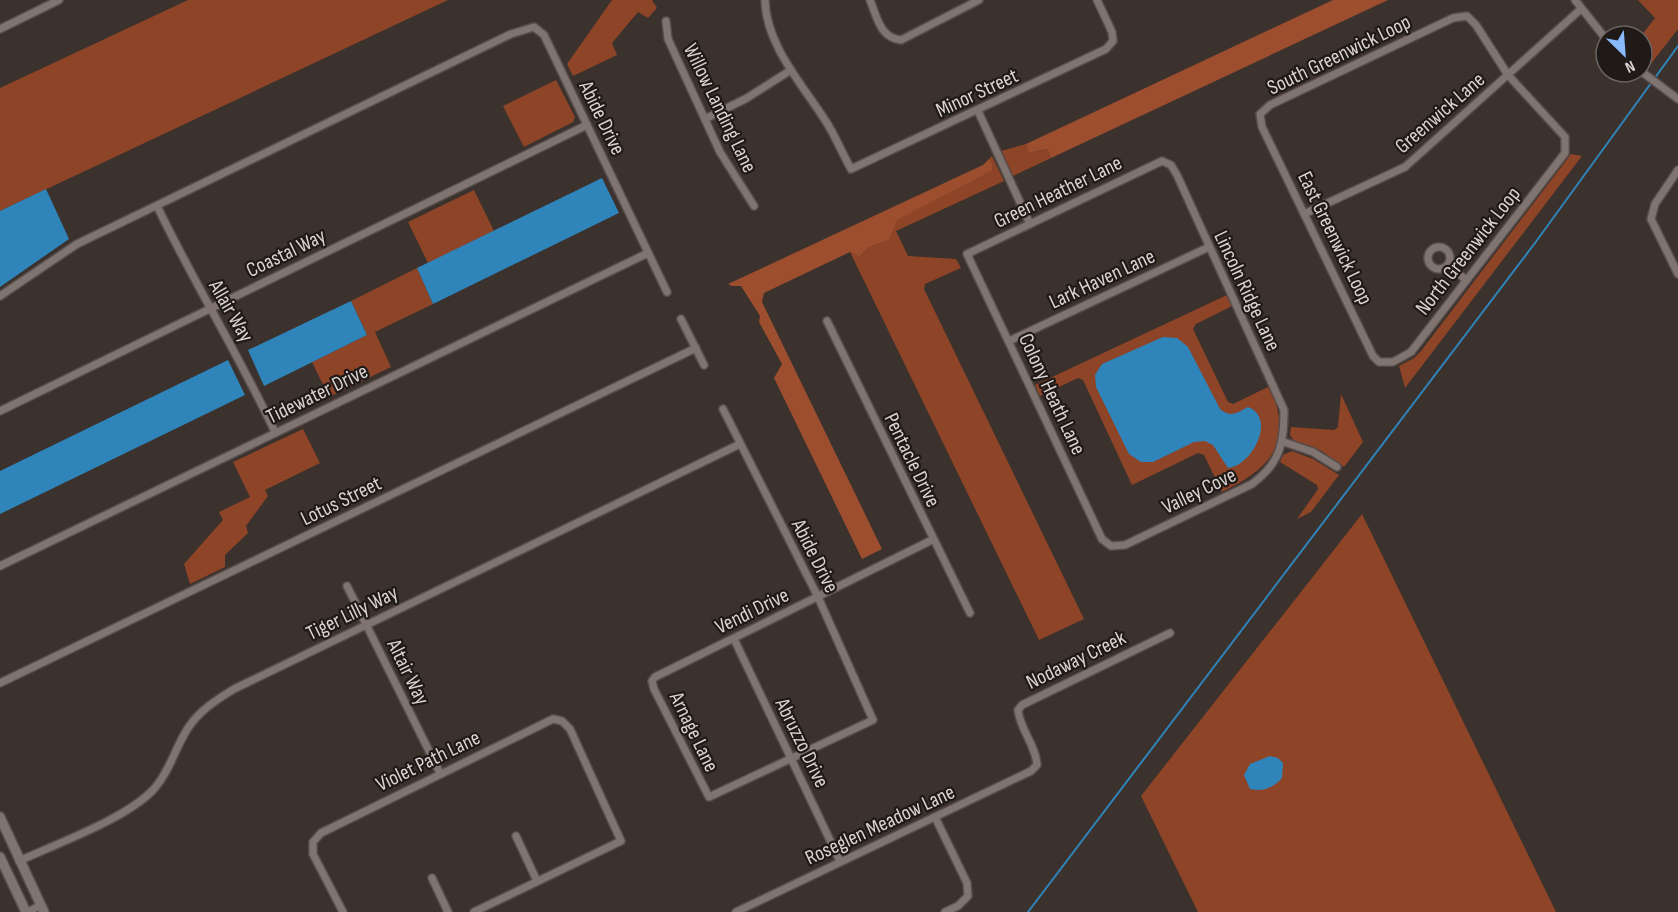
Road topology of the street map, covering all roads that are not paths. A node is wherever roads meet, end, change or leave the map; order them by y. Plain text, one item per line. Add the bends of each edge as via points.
1 (59, 0) edge
2 (765, 0) edge
3 (870, 0) edge
4 (979, 0) edge
5 (1097, 0) edge
6 (1575, 0) edge
7 (1581, 9) junction
8 (666, 21) dead end
9 (1594, 25) edge
10 (0, 29) edge
11 (791, 70) junction
12 (1508, 75) junction
13 (1654, 81) edge
14 (1678, 99) edge
15 (978, 111) junction
16 (1260, 114) joint
17 (705, 119) junction
18 (587, 125) junction
19 (1162, 161) joint
20 (1678, 170) edge
21 (157, 206) junction
22 (754, 206) dead end
23 (1304, 214) junction
24 (1030, 224) junction
25 (1209, 247) junction
26 (648, 253) junction
27 (967, 254) joint
28 (1448, 265) dead end
29 (1678, 274) edge
30 (1465, 279) junction
31 (667, 292) dead end
32 (0, 296) edge
33 (212, 308) junction
34 (681, 319) dead end
35 (827, 321) dead end
36 (1009, 341) junction
37 (696, 348) junction
38 (1393, 362) joint
39 (704, 364) dead end
40 (723, 409) dead end
41 (0, 411) edge
42 (275, 432) junction
43 (1284, 442) junction
44 (740, 444) junction
45 (1337, 467) dead end
46 (932, 540) junction
47 (1111, 546) joint
48 (0, 566) edge
49 (347, 586) dead end
50 (818, 597) junction
51 (970, 613) dead end
52 (366, 624) junction
53 (1170, 633) dead end
54 (734, 639) junction
55 (652, 681) joint
56 (0, 683) edge
57 (792, 760) junction
58 (1037, 765) joint
59 (440, 773) junction
60 (0, 817) edge
61 (935, 817) junction
62 (516, 836) dead end
63 (0, 857) edge
64 (19, 861) junction
65 (840, 861) junction
66 (432, 878) dead end
67 (537, 881) junction
68 (42, 909) edge
69 (27, 912) edge
70 (343, 912) edge
71 (448, 912) edge
72 (474, 912) edge
73 (736, 912) edge
74 (945, 912) edge

1 - 10 street
2 - 11 street via 778,47
3 - 4 street via 884,34 901,40
5 - 15 street, Minor Street via 1112,32 1113,41 1106,49
6 - 7 street
7 - 9 street
7 - 12 street, Greenwick Lane
8 - 17 street, Willow Landing Lane via 668,39
11 - 15 street, Minor Street via 826,121 851,169
11 - 17 street
12 - 16 street, South Greenwick Loop via 1476,25 1467,16 1453,18 1270,105
12 - 23 street, Greenwick Lane via 1405,167
12 - 30 street, North Greenwick Loop via 1564,137 1565,153
13 - 14 street
15 - 24 street
16 - 23 street, East Greenwick Loop via 1262,127
17 - 22 street, Willow Landing Lane
18 - 21 street, Abide Drive via 544,35 534,27 511,34
18 - 26 street, Abide Drive
18 - 33 street, Coastal Way
19 - 24 street, Green Heather Lane
19 - 25 street, Lincoln Ridge Lane via 1171,165
20 - 29 street via 1655,204 1652,219
21 - 32 street via 77,244
21 - 33 street, Allair Way
23 - 38 street, East Greenwick Loop via 1373,356 1379,362
24 - 27 street, Green Heather Lane
25 - 36 street, Lark Haven Lane
25 - 43 street, Lincoln Ridge Lane via 1284,410
26 - 31 street, Abide Drive
26 - 42 street, Tidewater Drive
27 - 36 street, Colony Heath Lane
28 - 30 street
30 - 38 street, North Greenwick Loop via 1411,352
33 - 41 street, Coastal Way
33 - 42 street, Allair Way
34 - 37 street
35 - 46 street, Pentacle Drive
36 - 47 street, Colony Heath Lane via 1102,539
37 - 39 street
37 - 56 street, Lotus Street
40 - 44 street, Abide Drive
42 - 48 street, Tidewater Drive
43 - 45 street via 1313,452
43 - 47 street, Valley Cove via 1265,474 1252,484 1125,544
44 - 50 street, Abide Drive
44 - 52 street, Tiger Lilly Way
46 - 50 street, Vendi Drive
46 - 51 street, Pentacle Drive
49 - 52 street, Altair Way
50 - 54 street, Vendi Drive
50 - 57 street, Abide Drive via 873,720
52 - 59 street, Altair Way
52 - 64 street, Tiger Lilly Way via 220,697 188,729 160,781 143,799
53 - 58 street, Nodaway Creek via 1022,705 1019,718
54 - 55 street, Vendi Drive
54 - 57 street, Abruzzo Drive
55 - 57 street, Arnage Lane via 709,798
57 - 65 street, Abruzzo Drive
58 - 61 street, Roseglen Meadow Lane
59 - 67 street, Violet Path Lane via 553,719 570,729 621,841
59 - 70 street, Violet Path Lane via 321,833 313,842 313,854
60 - 64 main road
61 - 65 street, Roseglen Meadow Lane
61 - 74 street via 967,883 968,896
62 - 67 street
63 - 69 main road
64 - 68 main road
65 - 73 street, Roseglen Meadow Lane
66 - 71 street
67 - 72 street
68 - 69 street

